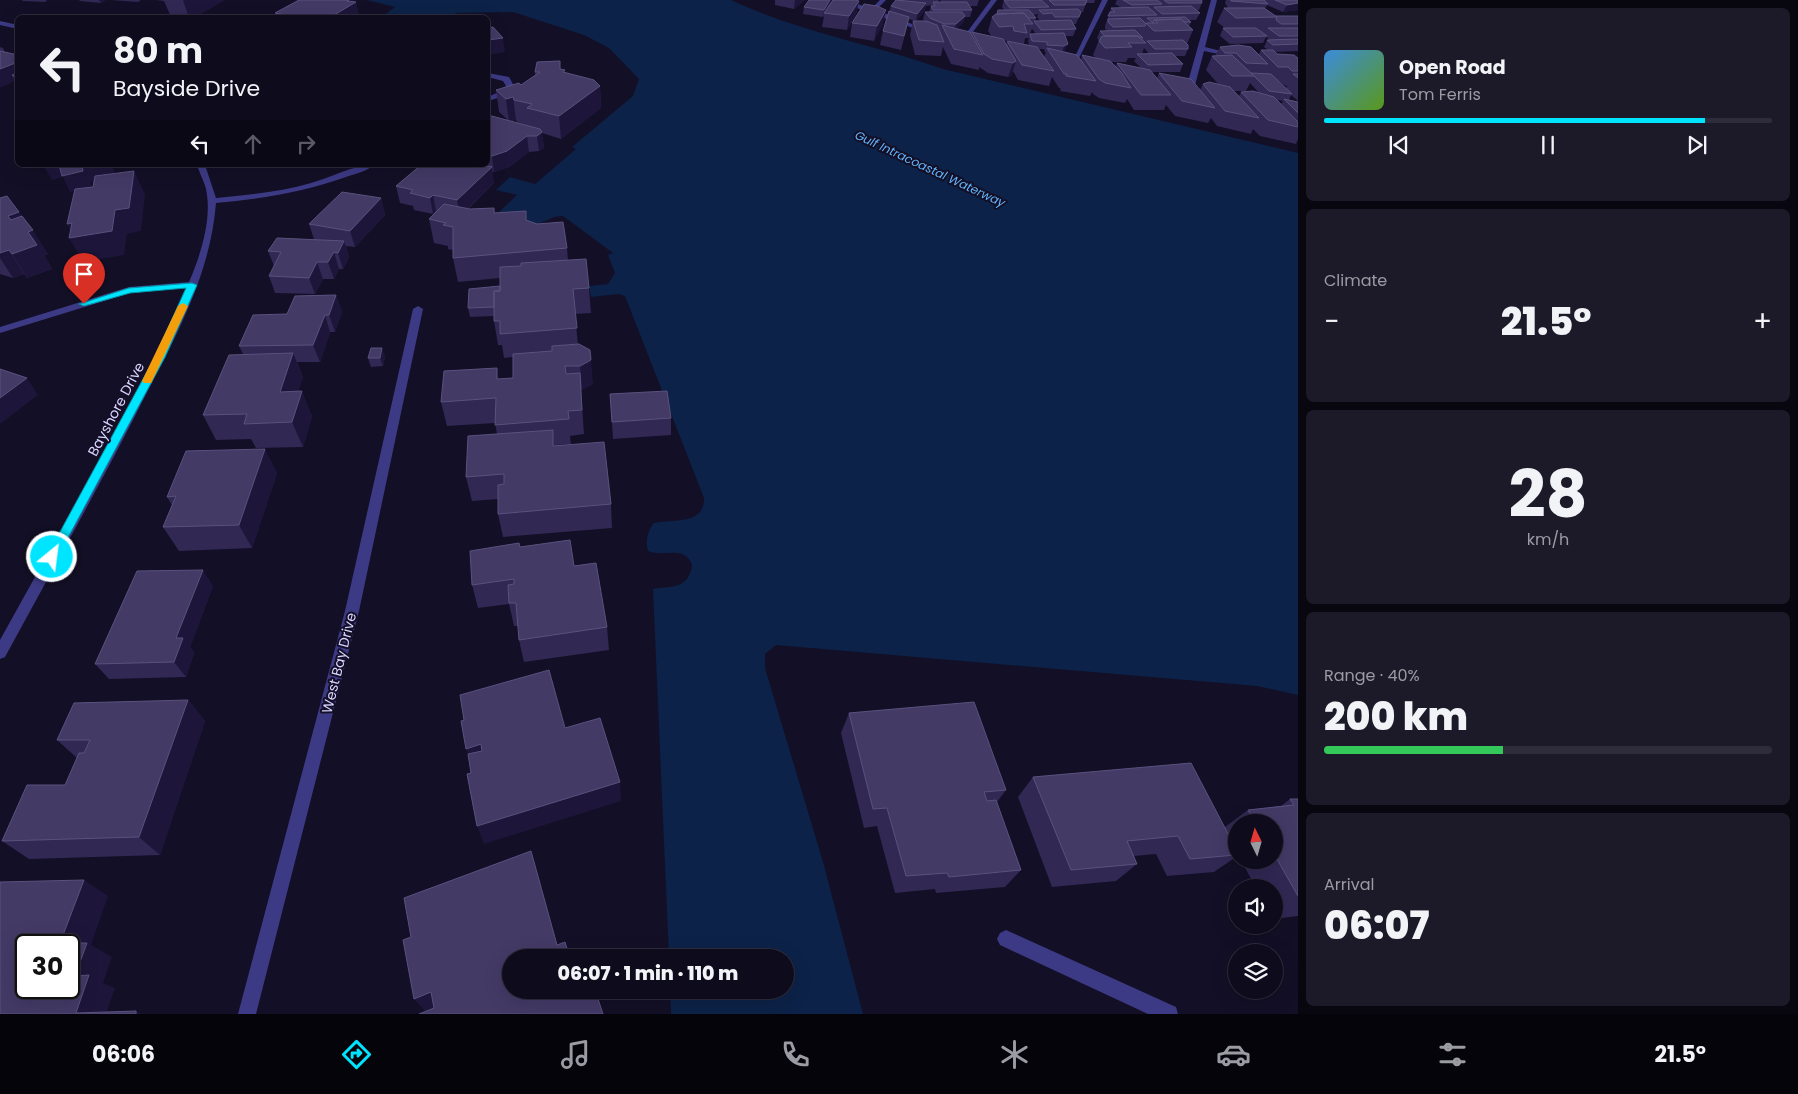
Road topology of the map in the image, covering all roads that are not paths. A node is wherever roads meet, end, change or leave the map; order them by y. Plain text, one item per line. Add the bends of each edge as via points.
1 (841, 0) edge
2 (883, 0) edge
3 (994, 0) edge
4 (1105, 0) edge
5 (1214, 0) edge
6 (871, 12) junction
7 (1211, 12) junction
8 (1220, 13) dead end
9 (0, 22) edge
10 (15, 26) edge
11 (938, 34) edge
12 (956, 38) edge
13 (964, 40) junction
14 (974, 42) edge
15 (1201, 48) junction
16 (1240, 56) edge
17 (1064, 62) edge
18 (1073, 64) junction
19 (1083, 66) edge
20 (490, 76) edge
21 (1180, 87) edge
22 (1190, 89) junction
23 (1199, 91) edge
24 (490, 98) edge
25 (202, 167) edge
26 (366, 167) edge
27 (212, 201) junction
28 (192, 285) junction
29 (418, 309) dead end
30 (0, 330) edge
31 (0, 653) edge
32 (1006, 939) dead end
33 (247, 1014) edge
34 (1169, 1014) edge

1 - 6 street
2 - 6 street
3 - 13 street
4 - 18 street
5 - 7 street
6 - 11 street
7 - 8 street
7 - 15 street
9 - 10 street
12 - 13 street
13 - 14 street
15 - 16 street
15 - 22 street
17 - 18 street
18 - 19 street
20 - 24 street via 506,79 510,86 504,93
21 - 22 street
22 - 23 street
25 - 27 street, Bayshore Drive
26 - 27 street via 272,196
27 - 28 street, Bayshore Drive via 205,245
28 - 30 street via 129,290
28 - 31 street, Bayshore Drive via 160,357 112,450
29 - 33 street, West Bay Drive via 352,611
32 - 34 street

